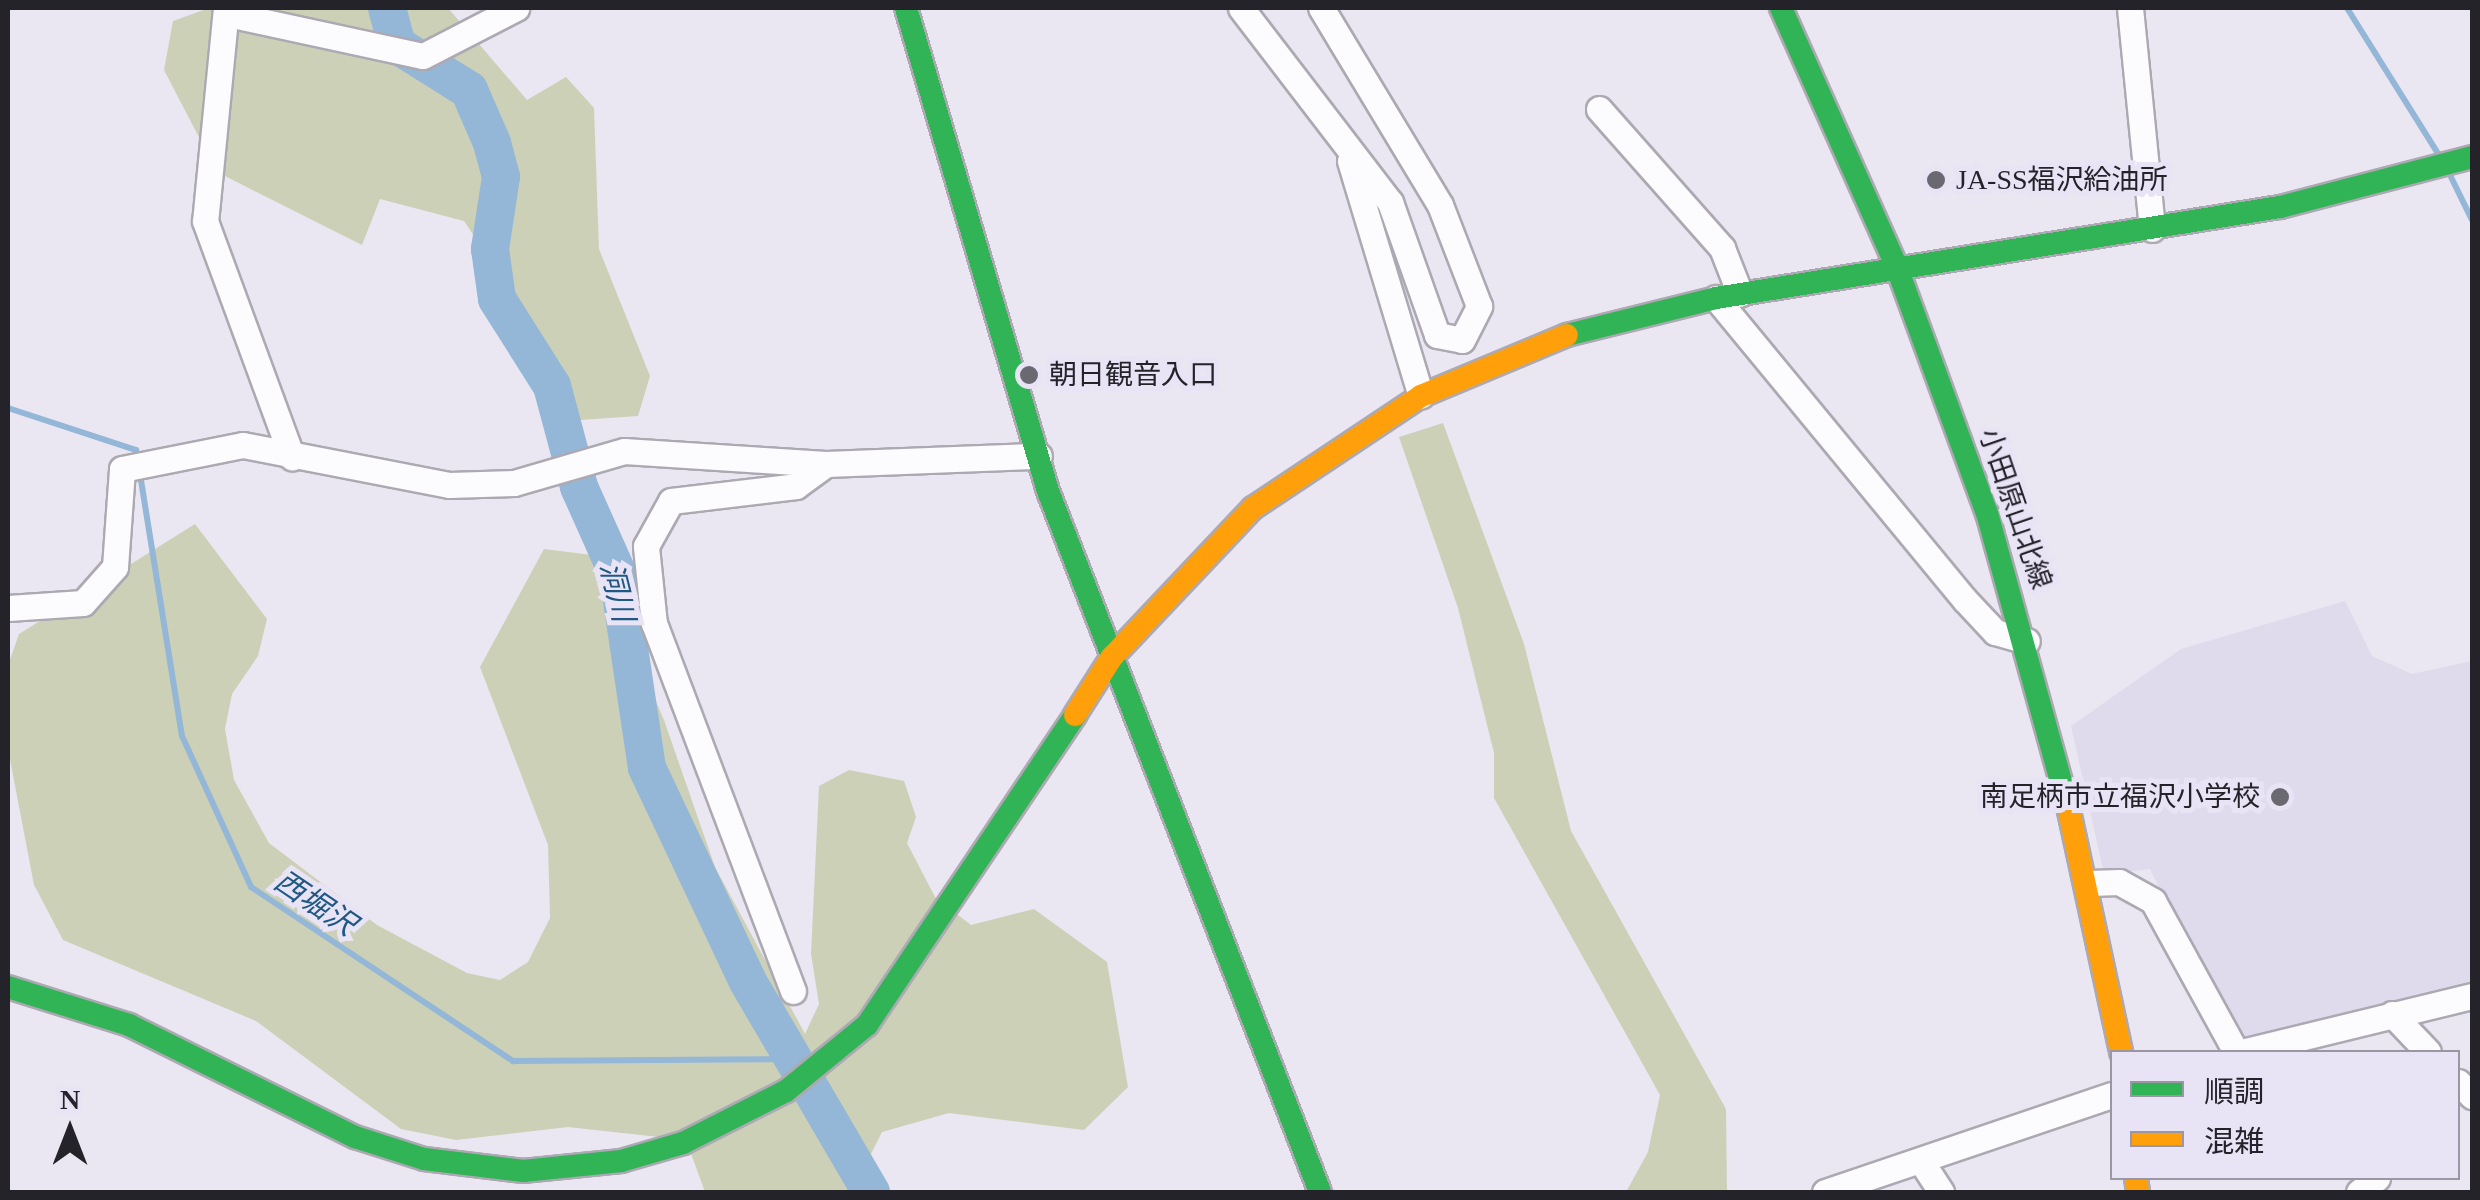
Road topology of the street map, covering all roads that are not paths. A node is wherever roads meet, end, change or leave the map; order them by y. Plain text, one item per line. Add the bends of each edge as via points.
1 (516, 8) edge
2 (906, 8) edge
3 (1241, 8) edge
4 (1321, 8) edge
5 (1781, 8) edge
6 (2130, 8) edge
7 (227, 11) edge
8 (1600, 108) dead end
9 (1339, 133) junction
10 (2457, 163) edge
11 (2152, 229) junction
12 (1896, 265) junction
13 (1728, 296) junction
14 (1432, 390) junction
15 (292, 456) junction
16 (1039, 456) junction
17 (826, 464) junction
18 (8, 608) edge
19 (2027, 641) junction
20 (1112, 657) junction
21 (2090, 883) junction
22 (8, 987) edge
23 (793, 991) dead end
24 (2472, 996) edge
25 (2392, 1014) junction
26 (2120, 1050) edge
27 (2238, 1050) edge
28 (2247, 1050) edge
29 (2426, 1050) edge
30 (2110, 1096) edge
31 (1921, 1160) junction
32 (1320, 1192) edge
33 (1825, 1192) edge
34 (1941, 1192) edge

1 - 7 street via 423,56
2 - 16 street
3 - 9 street
4 - 9 street via 1440,206 1479,306 1462,340 1437,335 1390,202
5 - 12 street, 小田原山北線
6 - 11 street
7 - 15 street via 205,221
8 - 13 street via 1722,248
9 - 14 street
10 - 11 street
11 - 12 street
12 - 13 street
12 - 19 street, 小田原山北線
13 - 14 street via 1496,358
13 - 19 street via 1965,600 1995,632
14 - 20 street via 1253,508
15 - 17 street via 450,485 514,483 624,451
15 - 18 street via 242,445 122,469 115,567 83,603
16 - 17 street
16 - 20 street
17 - 23 street via 796,486 671,502 646,546 654,624
19 - 21 street, 小田原山北線
20 - 22 street via 934,936 828,1061 683,1143 622,1161 523,1171 424,1158 356,1137 129,1025
20 - 32 street
21 - 26 street, 小田原山北線
21 - 27 street via 2119,882 2153,901
24 - 25 street
25 - 28 street
25 - 29 street
30 - 31 street
31 - 33 street
31 - 34 street

